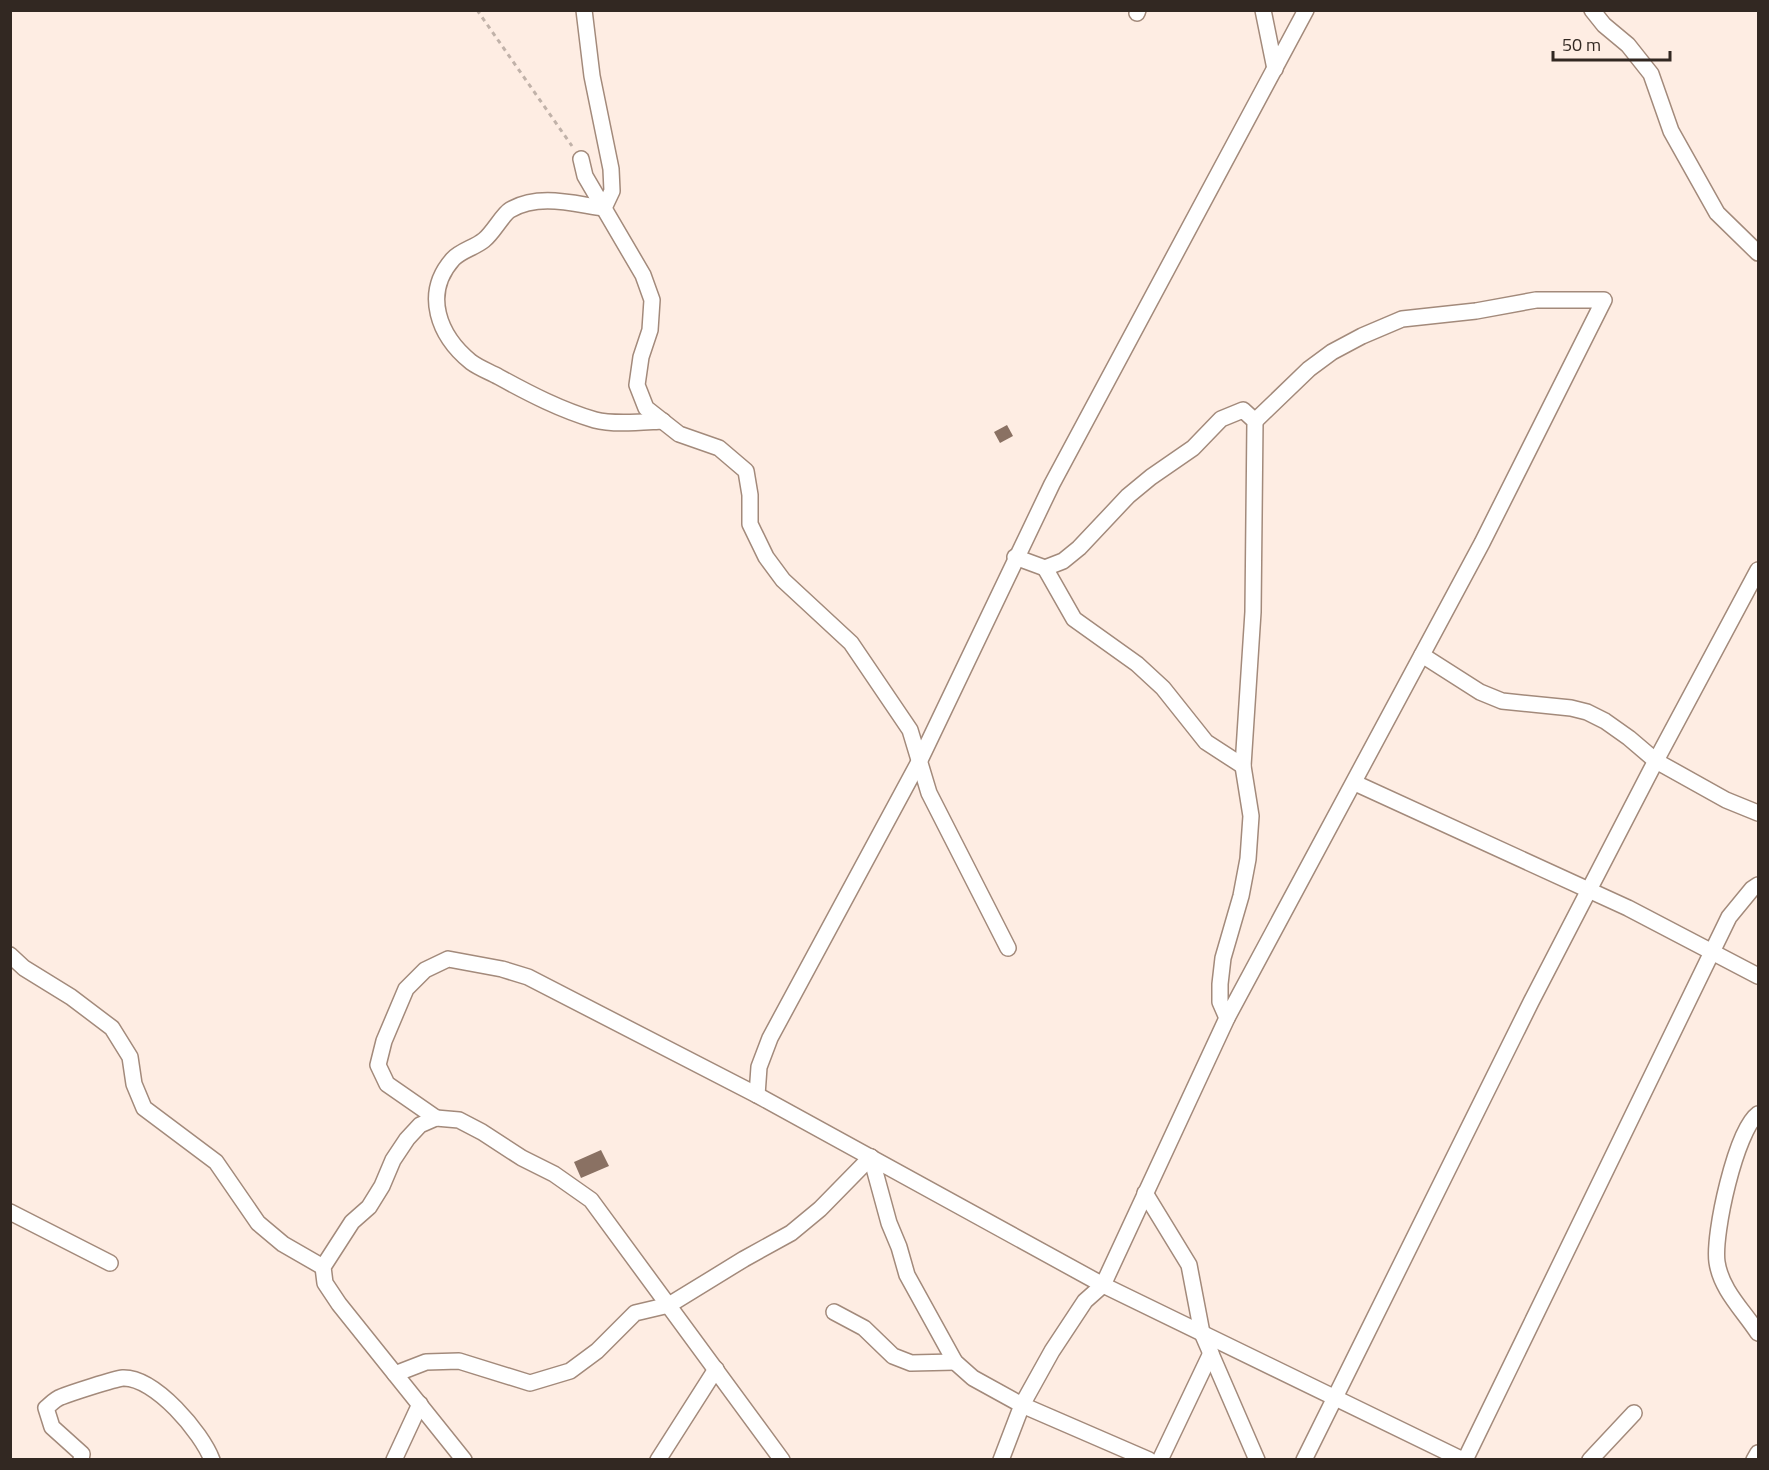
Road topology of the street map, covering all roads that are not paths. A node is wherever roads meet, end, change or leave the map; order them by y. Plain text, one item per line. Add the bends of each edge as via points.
1 (584, 10) edge
2 (1263, 10) edge
3 (1306, 10) edge
4 (1592, 10) edge
5 (1275, 69) junction
6 (581, 159) road end
7 (604, 208) junction
8 (1758, 253) edge
9 (663, 421) junction
10 (1256, 421) junction
11 (1015, 557) junction
12 (1045, 568) junction
13 (1758, 570) edge
14 (1422, 655) junction
15 (920, 760) junction
16 (1656, 761) junction
17 (1244, 766) junction
18 (1355, 783) junction
19 (1758, 813) edge
20 (1758, 885) edge
21 (1589, 890) junction
22 (1008, 948) dead end
23 (1712, 952) junction
24 (10, 955) edge
25 (1758, 976) edge
26 (1227, 1018) junction
27 (757, 1095) junction
28 (1758, 1114) edge
29 (436, 1118) junction
30 (871, 1157) junction
31 (1145, 1193) junction
32 (10, 1212) edge
33 (110, 1263) dead end
34 (323, 1267) junction
35 (1102, 1285) junction
36 (669, 1305) junction
37 (834, 1312) dead end
38 (1202, 1333) junction
39 (1758, 1333) edge
40 (1211, 1353) junction
41 (955, 1362) junction
42 (716, 1369) junction
43 (395, 1374) junction
44 (1335, 1398) junction
45 (1022, 1404) junction
46 (423, 1409) junction
47 (1634, 1413) dead end
48 (1758, 1453) edge
49 (81, 1460) edge
50 (212, 1460) edge
51 (394, 1460) edge
52 (464, 1460) edge
53 (658, 1460) edge
54 (782, 1460) edge
55 (1001, 1460) edge
56 (1149, 1460) edge
57 (1160, 1460) edge
58 (1257, 1460) edge
59 (1304, 1460) edge
60 (1464, 1460) edge
61 (1590, 1460) edge
62 (1754, 1460) edge

1 - 7 street via 592,76 611,169 612,191
2 - 5 street
3 - 5 street
4 - 8 street via 1651,74 1671,131 1717,213
5 - 11 street
6 - 7 street via 585,176
7 - 9 street via 643,274 652,300 650,330 637,386 646,408
7 - 9 street via 553,200 508,210 482,242 453,259 437,290 436,311 454,345 472,362 558,407 597,420
9 - 15 street via 679,434 719,448 746,471 750,524 766,557 783,580 851,643 910,730
10 - 12 street via 1243,410 1221,419 1193,448 1128,496 1079,548 1063,561
10 - 14 street via 1332,352 1402,319 1536,300 1604,300
10 - 17 street via 1253,612
11 - 12 street
11 - 15 street
12 - 17 street via 1074,619 1137,664 1163,688 1206,742
13 - 16 street
14 - 16 street via 1480,692 1502,701 1587,712 1629,738
14 - 18 street
15 - 22 street via 929,793
15 - 27 street via 770,1038 759,1067
16 - 19 street
16 - 21 street
17 - 26 street via 1251,816 1241,896 1223,958 1220,1002
18 - 21 street
18 - 26 street
20 - 23 street via 1729,917
21 - 23 street
21 - 44 street
23 - 25 street
23 - 60 street
24 - 34 street via 112,1028 130,1057 134,1084 144,1108 216,1162 258,1223 283,1244
26 - 31 street
27 - 29 street via 528,978 448,959 425,970 406,989 378,1065 387,1084
27 - 30 street
28 - 39 street via 1742,1138 1725,1191 1717,1262 1729,1293
29 - 34 street via 420,1125 407,1139 369,1207 352,1222
29 - 36 street via 459,1120 482,1132 591,1200
30 - 35 street
30 - 36 street via 820,1209 790,1233
30 - 41 street via 907,1275
31 - 35 street
31 - 38 street via 1189,1265
32 - 33 street
34 - 43 street via 325,1283 334,1297
35 - 38 street
35 - 45 street via 1084,1301
36 - 42 street
36 - 43 street via 635,1312 597,1351 570,1371 530,1383 459,1361 426,1362
37 - 41 street via 864,1328 893,1356 911,1363
38 - 40 street
38 - 44 street
40 - 57 street
40 - 58 street
41 - 45 street via 973,1378
42 - 53 street
42 - 54 street
43 - 46 street
44 - 59 street
44 - 60 street
45 - 55 street
45 - 56 street
46 - 51 street
46 - 52 street
47 - 61 street
48 - 62 street
49 - 50 street via 82,1454 52,1427 46,1408 58,1397 124,1378 148,1386 172,1404 208,1447

